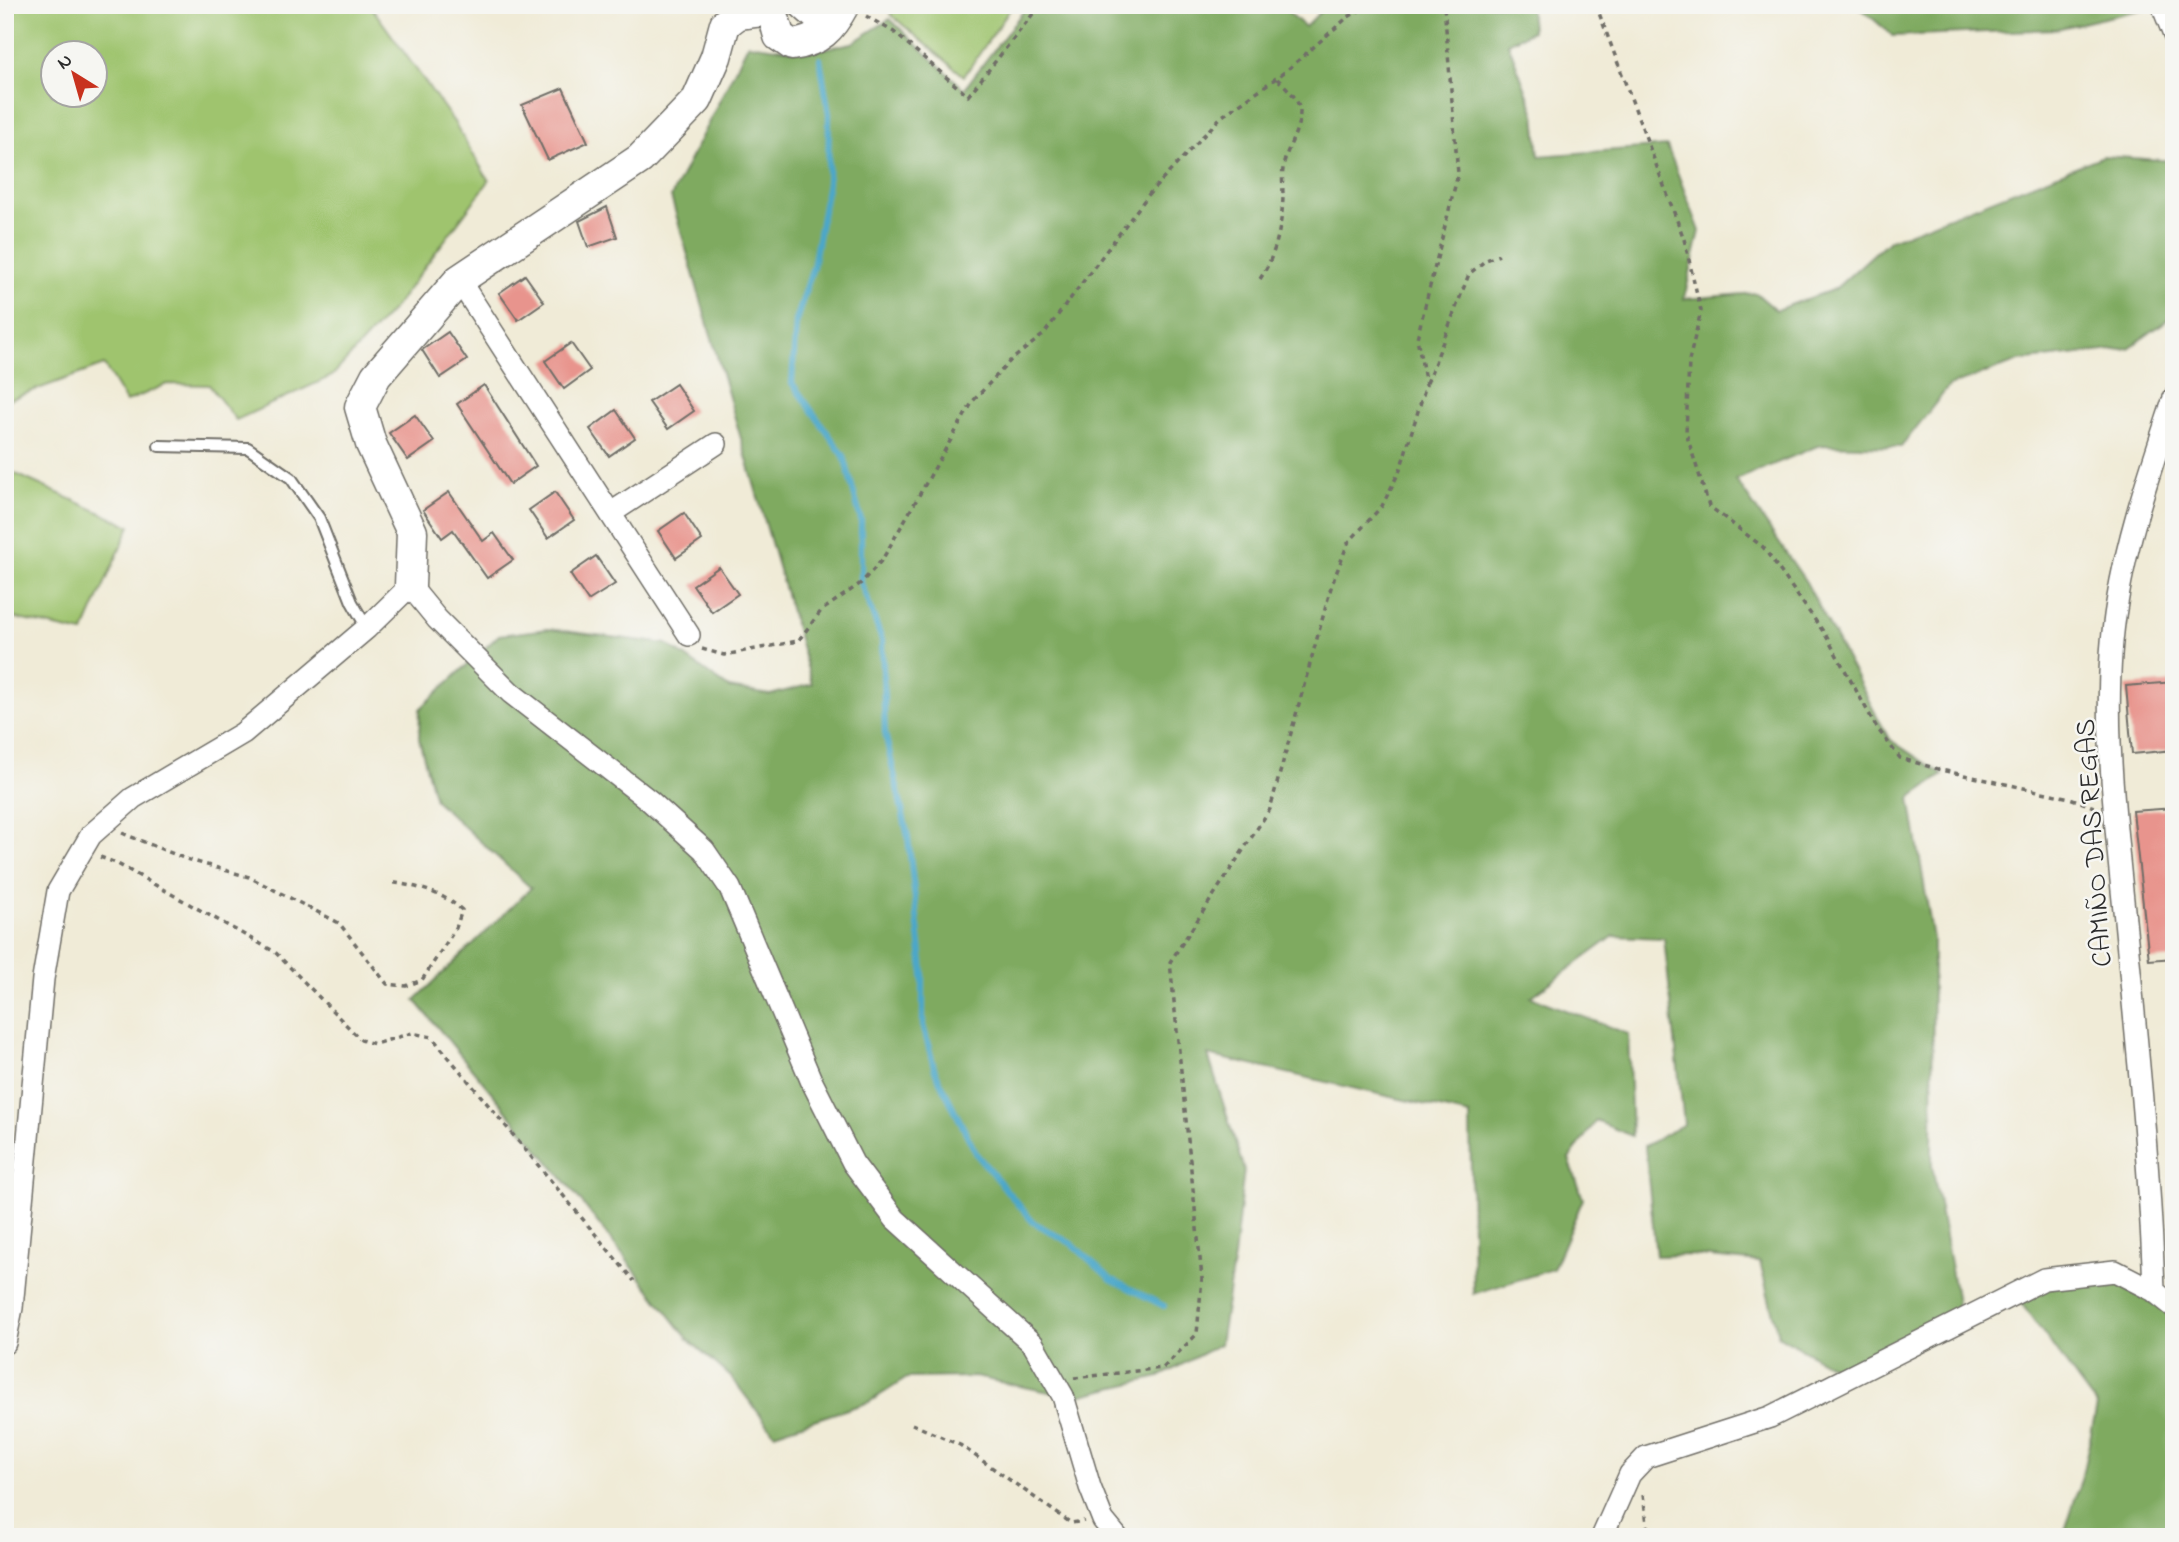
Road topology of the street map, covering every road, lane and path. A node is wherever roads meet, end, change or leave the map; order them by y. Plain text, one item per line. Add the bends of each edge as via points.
1 (1040, 5) edge
2 (1369, 5) edge
3 (1444, 5) edge
4 (1596, 5) edge
5 (2162, 5) edge
6 (780, 7) edge
7 (852, 9) edge
8 (2174, 35) edge
9 (1276, 78) junction
10 (1500, 255) dead end
11 (1260, 279) dead end
12 (458, 281) junction
13 (1426, 385) junction
14 (2174, 398) edge
15 (716, 444) dead end
16 (159, 446) dead end
17 (611, 513) junction
18 (410, 586) junction
19 (367, 628) junction
20 (689, 635) joint
21 (2114, 815) junction
22 (107, 821) junction
23 (81, 852) junction
24 (390, 881) dead end
25 (634, 1282) dead end
26 (2154, 1291) junction
27 (2174, 1307) edge
28 (5, 1343) edge
29 (1054, 1380) junction
30 (912, 1424) dead end
31 (1638, 1466) junction
32 (1103, 1520) junction
33 (1117, 1537) edge
34 (1602, 1537) edge
35 (1649, 1537) edge

1 - 7 path via 968,96 894,32
2 - 9 path via 1348,17
3 - 13 path via 1458,174 1417,338
4 - 21 path via 1684,239 1701,311 1689,362 1686,433 1709,506 1763,547 1825,634 1877,728 1900,758 2070,798
5 - 8 street
6 - 7 street via 779,36 792,45 810,42
6 - 12 street via 738,14 725,24 697,100 640,159
9 - 11 path via 1291,92 1300,110 1282,177 1282,221 1269,266
9 - 20 path via 1221,117 1149,194 1043,335 1010,361 973,401 883,560 861,583 821,611 798,641 724,656 697,648
10 - 13 path via 1469,274
12 - 17 street
12 - 18 street via 376,376 360,407 371,444 412,532
13 - 29 path via 1400,470 1382,506 1348,543 1332,584 1270,809 1170,961 1202,1278 1197,1335 1163,1368
14 - 21 street, CAMIÑO DAS REGAS via 2144,488 2116,604 2109,716
15 - 17 street
16 - 19 lane via 248,448 291,478 319,518
17 - 20 street
18 - 19 street
18 - 29 street via 510,693 650,801 704,850 730,888 811,1080 853,1163 895,1219 1033,1344
19 - 22 street via 243,733 133,798
21 - 26 street, CAMIÑO DAS REGAS via 2150,1186
22 - 23 street
22 - 24 path via 127,837 274,887 338,923 387,984 406,986 422,980 456,929 462,910 450,899
23 - 25 path via 116,863 275,953 361,1040 375,1044 412,1032 432,1038
23 - 28 street via 58,891 43,979
26 - 27 street
26 - 31 street via 2115,1271 2044,1279 1770,1418 1657,1452
29 - 32 street
30 - 32 path via 960,1445 1071,1523
31 - 34 street via 1630,1474
31 - 35 path
32 - 33 street

